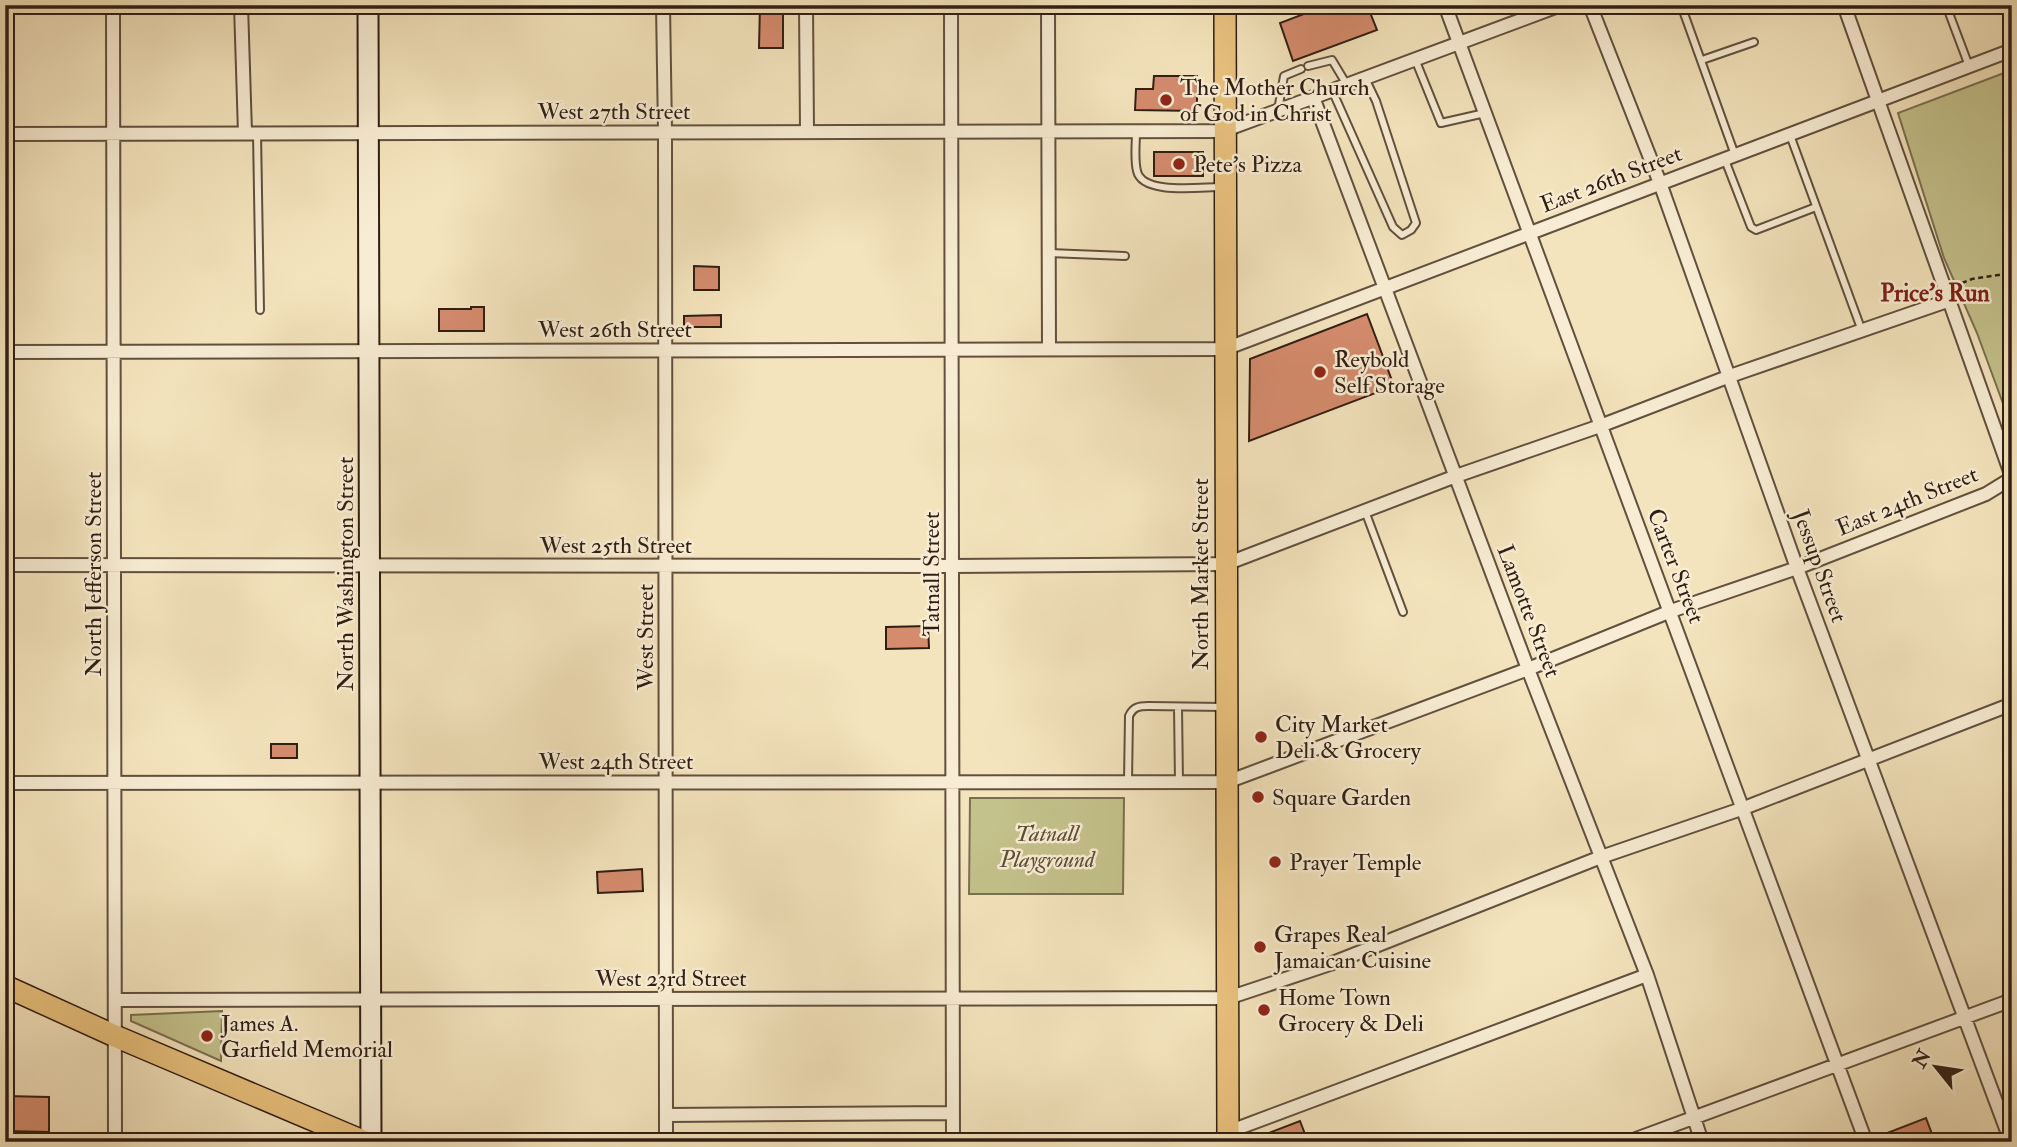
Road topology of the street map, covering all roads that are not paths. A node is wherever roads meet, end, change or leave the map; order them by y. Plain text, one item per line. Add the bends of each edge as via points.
1 (113, 5) edge
2 (241, 5) edge
3 (368, 5) edge
4 (663, 5) edge
5 (806, 5) edge
6 (951, 5) edge
7 (1048, 5) edge
8 (1224, 5) edge
9 (1445, 5) edge
10 (1560, 5) edge
11 (1590, 5) edge
12 (1681, 5) edge
13 (1844, 5) edge
14 (1946, 5) edge
15 (1754, 42) dead end
16 (1459, 43) junction
17 (2012, 50) edge
18 (1415, 60) junction
19 (1702, 60) junction
20 (1969, 66) junction
21 (1365, 78) junction
22 (1347, 85) junction
23 (1332, 90) junction
24 (1313, 97) junction
25 (1880, 101) junction
26 (1278, 110) junction
27 (1485, 113) junction
28 (807, 131) junction
29 (952, 131) junction
30 (1049, 131) junction
31 (1136, 131) junction
32 (1223, 131) junction
33 (665, 132) junction
34 (113, 133) junction
35 (251, 133) junction
36 (368, 133) junction
37 (5, 134) edge
38 (1790, 134) junction
39 (1730, 157) junction
40 (1660, 183) junction
41 (1224, 187) junction
42 (1816, 207) junction
43 (1529, 233) junction
44 (1049, 253) junction
45 (1125, 256) dead end
46 (1384, 288) junction
47 (1950, 300) junction
48 (260, 310) dead end
49 (1862, 331) junction
50 (952, 349) junction
51 (1049, 349) junction
52 (1225, 349) junction
53 (665, 350) junction
54 (369, 351) junction
55 (5, 352) edge
56 (113, 352) junction
57 (1730, 376) junction
58 (1600, 426) junction
59 (1456, 476) junction
60 (2012, 477) edge
61 (1365, 511) junction
62 (1226, 564) junction
63 (5, 565) edge
64 (114, 565) junction
65 (369, 565) junction
66 (665, 566) junction
67 (952, 566) junction
68 (1797, 568) junction
69 (1671, 611) junction
70 (1403, 612) dead end
71 (1528, 669) junction
72 (2012, 704) edge
73 (1178, 706) junction
74 (1227, 708) junction
75 (1869, 758) junction
76 (666, 782) junction
77 (952, 782) junction
78 (1128, 782) junction
79 (1179, 782) junction
80 (1227, 782) junction
81 (5, 783) edge
82 (114, 783) junction
83 (370, 783) junction
84 (1744, 808) junction
85 (1601, 857) junction
86 (1647, 975) junction
87 (5, 986) edge
88 (1228, 998) junction
89 (370, 999) junction
90 (666, 999) junction
91 (952, 999) junction
92 (5, 1000) edge
93 (38, 1000) junction
94 (115, 1000) junction
95 (2012, 1000) edge
96 (1965, 1018) junction
97 (115, 1036) junction
98 (1837, 1065) junction
99 (953, 1113) junction
100 (666, 1115) junction
101 (1692, 1117) junction
102 (1228, 1138) edge
103 (1115, 1141) edge
104 (115, 1142) edge
105 (365, 1142) edge
106 (371, 1142) edge
107 (666, 1142) edge
108 (953, 1142) edge
109 (1064, 1142) edge
110 (1628, 1142) edge
111 (1702, 1142) edge
112 (1866, 1142) edge
113 (2011, 1142) edge

1 - 34 street, North Jefferson Street
2 - 35 street
3 - 36 main road, North Washington Street
4 - 33 street, West Street
5 - 28 street
6 - 29 street, Tatnall Street
7 - 30 street
8 - 32 main road, North Market Street
9 - 16 street, Carter Street
10 - 16 street
11 - 40 street, Jessup Street
12 - 19 lane
13 - 25 street
14 - 20 lane
15 - 19 lane
16 - 18 street
16 - 27 street, Carter Street
17 - 20 street, East 26th Street
18 - 21 street
18 - 27 lane via 1441,123
19 - 39 lane
20 - 25 street, East 26th Street
21 - 22 street
21 - 23 lane via 1416,223 1402,235 1392,227
22 - 23 street
22 - 26 lane via 1332,60 1305,67 1284,76
23 - 24 street
24 - 26 street
24 - 46 street, Lamotte Street
25 - 38 street, East 26th Street
25 - 47 street
26 - 32 street
27 - 43 street, Carter Street
28 - 29 street, West 27th Street
28 - 33 street, West 27th Street
29 - 30 street, West 27th Street
29 - 50 street, Tatnall Street
30 - 31 street, West 27th Street
30 - 44 street
31 - 32 street, West 27th Street
31 - 41 lane via 1137,173 1143,183
32 - 41 main road, North Market Street
33 - 36 street, West 27th Street
33 - 53 street, West Street
34 - 35 street, West 27th Street
34 - 37 street, West 27th Street
34 - 56 street, North Jefferson Street
35 - 36 street, West 27th Street
35 - 48 lane
36 - 54 main road, North Washington Street
38 - 39 street, East 26th Street
38 - 42 lane
39 - 40 street, East 26th Street
39 - 42 lane via 1751,227
40 - 43 street, East 26th Street
40 - 57 street, Jessup Street
41 - 52 main road, North Market Street
42 - 49 lane
43 - 46 street, East 26th Street
43 - 58 street, Carter Street
44 - 45 lane
44 - 51 street
46 - 52 street, East 26th Street
46 - 59 street, Lamotte Street
47 - 49 street
47 - 60 street
49 - 57 street
50 - 51 street, West 26th Street
50 - 53 street, West 26th Street
50 - 67 street, Tatnall Street
51 - 52 street, West 26th Street
52 - 62 main road, North Market Street
53 - 54 street, West 26th Street
53 - 66 street, West Street
54 - 56 street, West 26th Street
54 - 65 main road, North Washington Street
55 - 56 street, West 26th Street
56 - 64 street, North Jefferson Street
57 - 58 street
57 - 68 street, Jessup Street
58 - 59 street
58 - 69 street, Carter Street
59 - 61 street
59 - 71 street, Lamotte Street
60 - 68 street, East 24th Street via 1986,494
61 - 62 street
61 - 70 lane
62 - 67 street, West 25th Street
62 - 74 main road, North Market Street
63 - 64 street, West 25th Street
64 - 65 street, West 25th Street
64 - 82 street, North Jefferson Street
65 - 66 street, West 25th Street
65 - 83 main road, North Washington Street
66 - 67 street, West 25th Street
66 - 76 street, West Street
67 - 77 street, Tatnall Street
68 - 69 street, East 24th Street
68 - 75 street, Jessup Street
69 - 71 street, East 24th Street
69 - 84 street, Carter Street
71 - 80 street, East 24th Street
71 - 85 street, Lamotte Street
72 - 75 street, West 23rd Street
73 - 74 lane
73 - 78 lane via 1138,706 1131,711
73 - 79 lane
74 - 80 main road, North Market Street
75 - 84 street, West 23rd Street
75 - 96 street, Jessup Street
76 - 77 street, West 24th Street
76 - 83 street, West 24th Street
76 - 90 street, West Street
77 - 78 street, West 24th Street
77 - 91 street, Tatnall Street
78 - 79 street, West 24th Street
79 - 80 street, West 24th Street
80 - 88 main road, North Market Street
81 - 82 street, West 24th Street
82 - 83 street, West 24th Street
82 - 94 street, North Jefferson Street
83 - 89 main road, North Washington Street
84 - 85 street, West 23rd Street
84 - 98 street, Carter Street
85 - 86 street, Lamotte Street
85 - 88 street, West 23rd Street via 1330,964
86 - 101 street, Lamotte Street
86 - 102 street
87 - 93 main road
88 - 91 street, West 23rd Street
88 - 102 main road, North Market Street
89 - 90 street, West 23rd Street
89 - 94 street, West 23rd Street
89 - 106 main road, North Washington Street
90 - 91 street, West 23rd Street
90 - 100 street, West Street
91 - 99 street, Tatnall Street
92 - 93 street
93 - 97 main road
94 - 97 street, North Jefferson Street
95 - 96 street
96 - 98 street
96 - 113 street, Jessup Street
97 - 104 street, North Jefferson Street
97 - 105 main road
98 - 101 street
98 - 112 street, Carter Street
99 - 100 street
99 - 108 street, Tatnall Street
100 - 107 street, West Street
101 - 110 street
101 - 111 street, Lamotte Street
102 - 103 lane
103 - 109 lane

